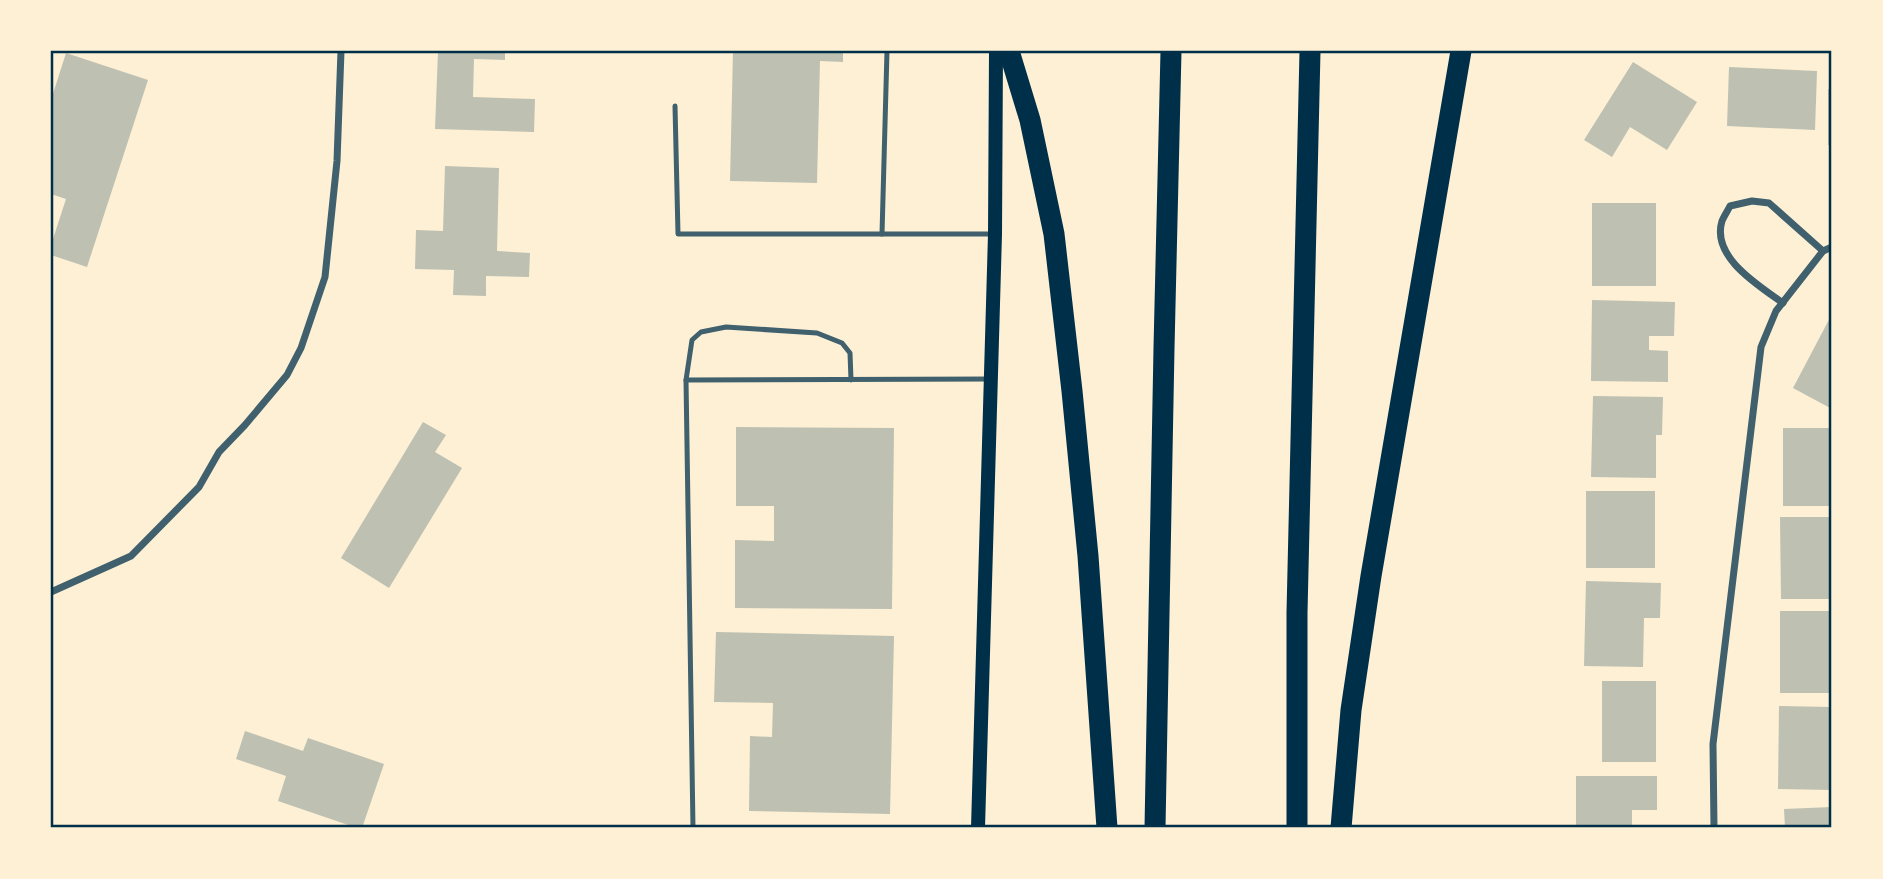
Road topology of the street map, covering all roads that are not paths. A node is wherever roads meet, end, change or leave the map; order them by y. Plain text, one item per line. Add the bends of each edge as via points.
1 (341, 51) edge
2 (887, 51) edge
3 (996, 51) edge
4 (1009, 51) edge
5 (1171, 51) edge
6 (1310, 51) edge
7 (1461, 51) edge
8 (675, 106) dead end
9 (882, 234) junction
10 (995, 234) junction
11 (1832, 247) edge
12 (1823, 251) junction
13 (1783, 303) junction
14 (991, 379) junction
15 (686, 380) junction
16 (851, 380) junction
17 (51, 592) edge
18 (692, 828) edge
19 (978, 828) edge
20 (1107, 828) edge
21 (1155, 828) edge
22 (1297, 828) edge
23 (1341, 828) edge
24 (1714, 828) edge

1 - 17 street via 326,277 288,375 219,452 199,487 131,556
2 - 9 lane
3 - 10 main road
4 - 20 highway via 1030,120 1054,234 1088,556
5 - 21 highway
6 - 22 highway via 1297,613
7 - 23 highway via 1369,589 1351,710
8 - 9 lane via 678,234
9 - 10 lane
10 - 14 main road
11 - 12 street
12 - 13 street
12 - 13 street via 1769,203 1730,206 1722,222 1721,239 1733,264
13 - 24 street via 1761,347 1713,744
14 - 16 lane
14 - 19 main road
15 - 16 lane
15 - 16 lane via 692,341 701,332 726,327 817,333 842,343 850,353
15 - 18 lane

